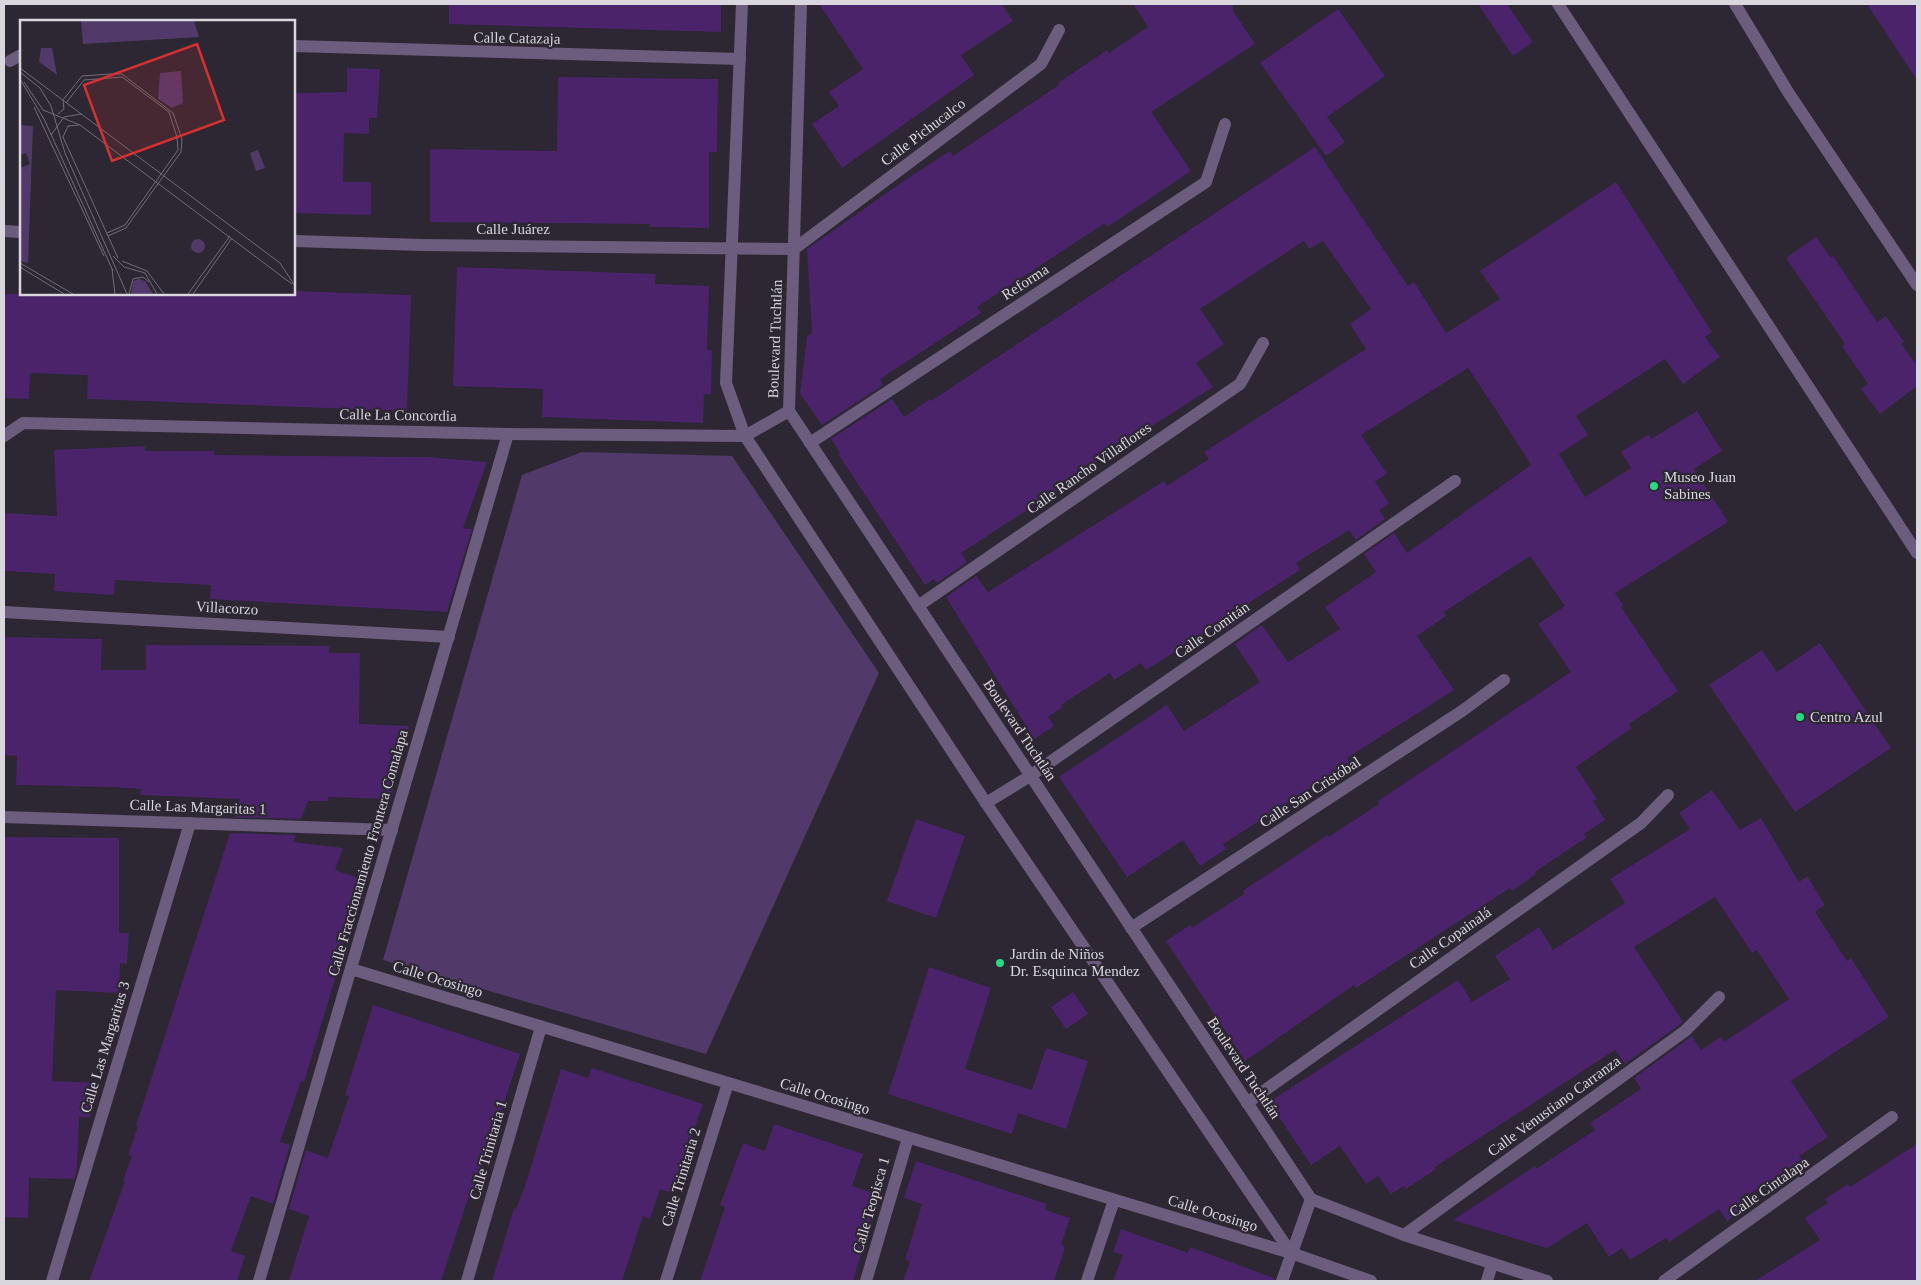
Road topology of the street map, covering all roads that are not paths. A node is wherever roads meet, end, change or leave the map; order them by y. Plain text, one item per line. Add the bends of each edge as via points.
1 (742, 4) edge
2 (801, 4) edge
3 (1558, 4) edge
4 (1735, 4) edge
5 (1059, 30) dead end
6 (295, 46) edge
7 (740, 60) junction
8 (1225, 124) dead end
9 (4, 231) edge
10 (20, 232) edge
11 (295, 241) edge
12 (732, 247) junction
13 (794, 250) junction
14 (1917, 285) edge
15 (1263, 344) dead end
16 (789, 411) junction
17 (508, 434) junction
18 (4, 436) edge
19 (745, 436) junction
20 (810, 443) junction
21 (1455, 481) dead end
22 (1917, 553) edge
23 (918, 606) junction
24 (4, 612) edge
25 (449, 637) junction
26 (1504, 680) dead end
27 (1030, 776) junction
28 (1668, 795) dead end
29 (986, 803) junction
30 (4, 817) edge
31 (190, 823) junction
32 (392, 830) junction
33 (1131, 928) junction
34 (351, 969) junction
35 (1719, 997) dead end
36 (541, 1027) junction
37 (728, 1083) junction
38 (1247, 1103) junction
39 (1892, 1117) dead end
40 (908, 1138) junction
41 (1311, 1199) junction
42 (1114, 1200) junction
43 (1404, 1235) junction
44 (1290, 1253) junction
45 (1492, 1264) junction
46 (52, 1281) edge
47 (259, 1281) edge
48 (467, 1281) edge
49 (666, 1281) edge
50 (866, 1281) edge
51 (1087, 1281) edge
52 (1282, 1281) edge
53 (1371, 1281) edge
54 (1487, 1281) edge
55 (1547, 1281) edge
56 (1664, 1281) edge

1 - 7 street
2 - 13 street, Boulevard Tuchtlán
3 - 22 street
4 - 14 street via 1788,92
5 - 13 street, Calle Pichucalco via 1041,64
6 - 7 street, Calle Catazaja
7 - 12 street
8 - 20 street, Reforma via 1206,182
9 - 10 street
11 - 12 street, Calle Juárez
12 - 13 street, Calle Juárez
12 - 19 street via 726,383
13 - 16 street, Boulevard Tuchtlán
15 - 23 street, Calle Rancho Villaflores via 1240,384
16 - 19 street
16 - 20 street, Boulevard Tuchtlán
17 - 18 street, Calle La Concordia via 23,423
17 - 19 street, Calle La Concordia
17 - 25 street, Calle Fraccionamiento Frontera Comalapa
19 - 29 street
20 - 23 street, Boulevard Tuchtlán
21 - 27 street, Calle Comitán
23 - 27 street, Boulevard Tuchtlán
24 - 25 street, Villacorzo
25 - 32 street, Calle Fraccionamiento Frontera Comalapa
26 - 33 street, Calle San Cristóbal via 1462,712
27 - 29 street, Calle Comitán
27 - 33 street, Boulevard Tuchtlán
28 - 38 street, Calle Copainalá via 1641,822
29 - 44 street
30 - 31 street, Calle Las Margaritas 1
31 - 32 street, Calle Las Margaritas 1
31 - 46 street, Calle Las Margaritas 3
32 - 34 street, Calle Fraccionamiento Frontera Comalapa
33 - 38 street, Boulevard Tuchtlán
34 - 36 street, Calle Ocosingo
34 - 47 street, Calle Fraccionamiento Frontera Comalapa
35 - 43 street, Calle Venustiano Carranza via 1685,1031
36 - 37 street, Calle Ocosingo
36 - 48 street, Calle Trinitaria 1
37 - 40 street, Calle Ocosingo
37 - 49 street, Calle Trinitaria 2
38 - 41 street, Boulevard Tuchtlán
39 - 56 street, Calle Cintalapa
40 - 42 street, Calle Ocosingo
40 - 50 street, Calle Teopisca 1
41 - 43 street
41 - 44 street
42 - 44 street, Calle Ocosingo
42 - 51 street
43 - 45 street
44 - 52 street
44 - 53 street
45 - 54 street
45 - 55 street

